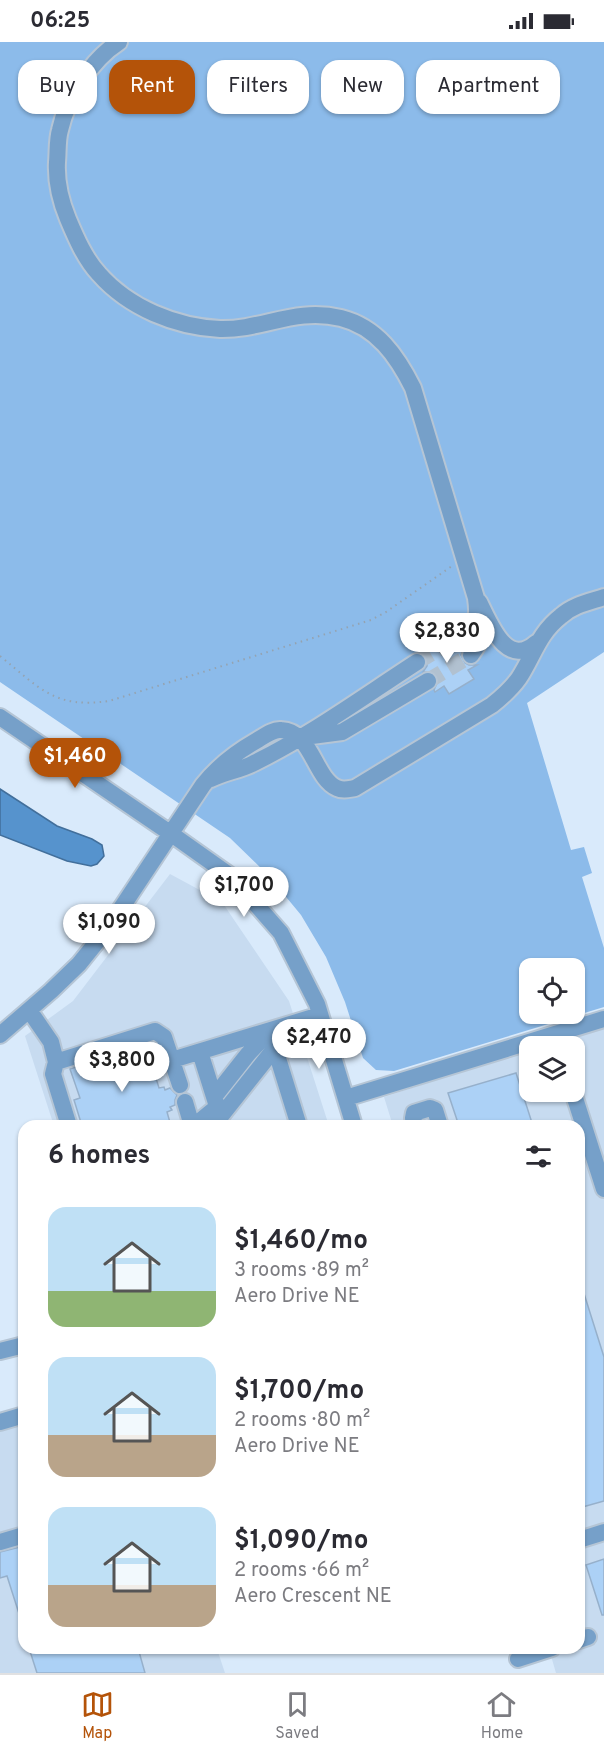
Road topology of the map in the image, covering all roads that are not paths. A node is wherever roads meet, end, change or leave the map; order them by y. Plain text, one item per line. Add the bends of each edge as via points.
1 (119, 42) edge
2 (604, 597) edge
3 (477, 610) junction
4 (537, 644) junction
5 (465, 646) tunnel mouth
6 (508, 648) junction
7 (422, 672) tunnel mouth
8 (519, 678) junction
9 (0, 717) edge
10 (300, 738) junction
11 (170, 833) junction
12 (29, 1010) junction
13 (320, 1015) junction
14 (604, 1019) edge
15 (270, 1031) junction
16 (326, 1032) junction
17 (0, 1035) edge
18 (566, 1036) edge
19 (274, 1048) junction
20 (519, 1050) edge
21 (200, 1052) junction
22 (172, 1060) junction
23 (56, 1062) junction
24 (180, 1085) dead end
25 (346, 1098) junction
26 (185, 1102) dead end
27 (576, 1102) edge
28 (219, 1112) edge
29 (67, 1120) edge
30 (191, 1120) edge
31 (204, 1120) edge
32 (297, 1120) edge
33 (352, 1120) edge
34 (414, 1120) edge
35 (438, 1120) edge
36 (582, 1120) edge
37 (585, 1130) edge
38 (604, 1189) edge
39 (18, 1346) edge
40 (0, 1351) edge
41 (18, 1417) edge
42 (0, 1422) edge
43 (604, 1532) edge
44 (18, 1537) edge
45 (585, 1538) edge
46 (0, 1542) edge
47 (535, 1654) edge
48 (518, 1660) edge

1 - 3 street via 91,68 71,97 59,131 57,168 63,206 77,241 98,274 126,298 157,315 188,325 222,329 313,314 365,327 385,344 402,365 413,388
2 - 4 street via 561,615
3 - 5 street
3 - 6 street
4 - 6 street via 529,650
4 - 8 street
6 - 8 street via 520,662
7 - 10 street
8 - 10 street via 492,705 355,788 335,787
9 - 11 street
10 - 11 street via 280,729 242,749 214,770
11 - 12 street via 108,928 79,964
11 - 13 street via 232,878 281,933
12 - 17 street
12 - 23 street via 51,1042
13 - 15 street
13 - 16 street
14 - 18 street
15 - 19 street
15 - 21 street
15 - 28 street via 248,1054
16 - 19 street
16 - 25 street
19 - 28 street
19 - 32 street
20 - 25 street
21 - 22 street
21 - 28 street
22 - 23 street via 164,1037 155,1030
22 - 24 street
23 - 29 street via 52,1074
25 - 33 street
26 - 30 street
27 - 36 street
28 - 31 street
34 - 35 street via 414,1113 430,1108 435,1110
37 - 38 street
39 - 40 street
41 - 42 street
43 - 45 street
44 - 46 street
47 - 48 street

